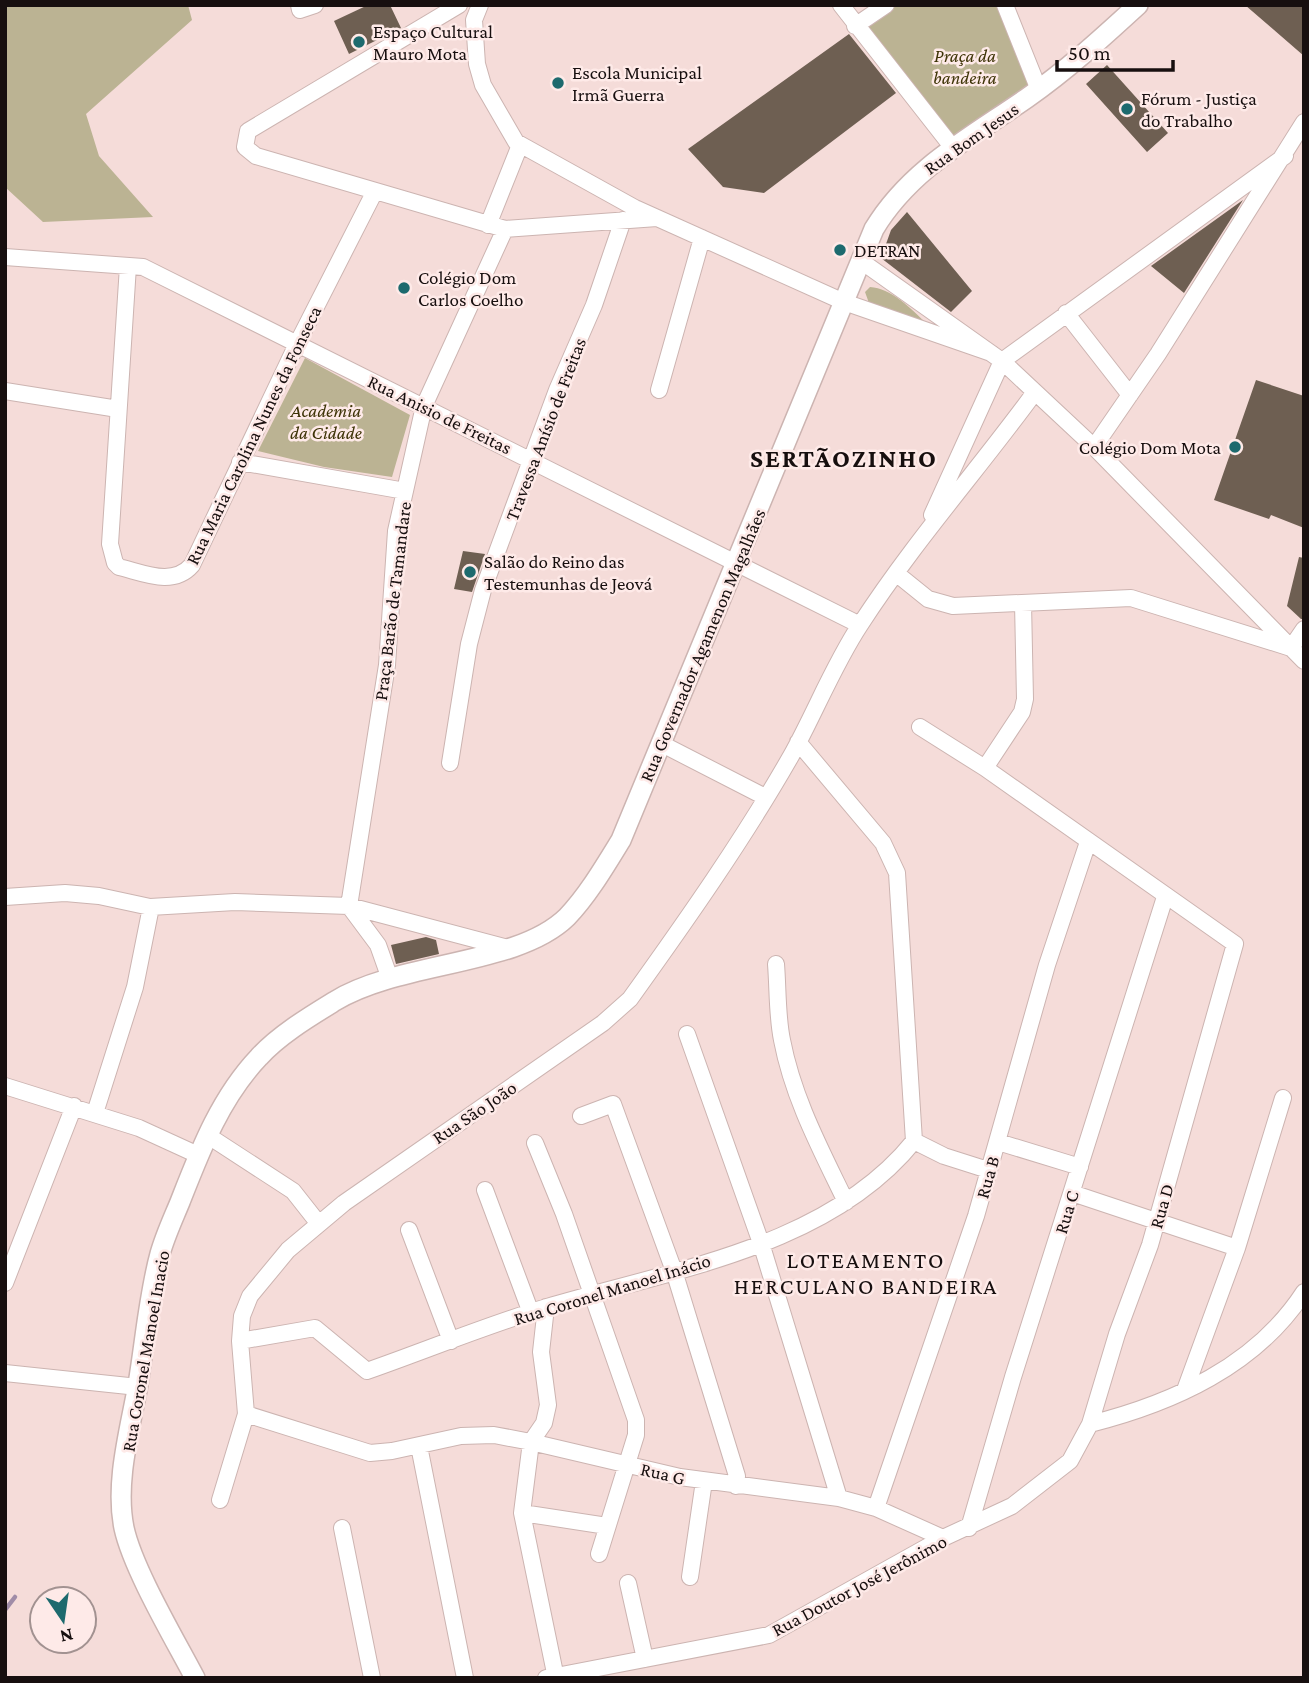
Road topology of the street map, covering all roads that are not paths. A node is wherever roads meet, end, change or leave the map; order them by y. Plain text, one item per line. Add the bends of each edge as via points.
1 (299, 5) edge
2 (315, 5) edge
3 (459, 5) edge
4 (480, 5) edge
5 (841, 5) edge
6 (886, 5) edge
7 (1005, 5) edge
8 (1135, 6) edge
9 (855, 26) junction
10 (1039, 89) junction
11 (1304, 122) edge
12 (520, 145) junction
13 (953, 148) junction
14 (1285, 156) junction
15 (375, 191) junction
16 (657, 218) junction
17 (622, 220) junction
18 (488, 225) junction
19 (505, 229) junction
20 (702, 239) junction
21 (5, 257) edge
22 (861, 261) junction
23 (128, 266) junction
24 (844, 302) junction
25 (1064, 314) junction
26 (297, 344) junction
27 (996, 357) junction
28 (659, 390) dead end
29 (5, 391) edge
30 (1035, 392) junction
31 (1130, 395) junction
32 (424, 406) junction
33 (118, 409) junction
34 (1094, 447) junction
35 (533, 459) junction
36 (240, 462) junction
37 (405, 491) junction
38 (926, 530) junction
39 (736, 564) junction
40 (897, 574) junction
41 (1023, 603) junction
42 (860, 625) junction
43 (1304, 629) edge
44 (1291, 648) junction
45 (1304, 661) edge
46 (920, 727) dead end
47 (798, 742) junction
48 (660, 743) junction
49 (450, 764) dead end
50 (985, 768) junction
51 (765, 797) junction
52 (1088, 842) junction
53 (5, 897) edge
54 (1165, 897) junction
55 (349, 906) junction
56 (152, 907) junction
57 (508, 948) junction
58 (776, 964) dead end
59 (389, 976) junction
60 (687, 1034) dead end
61 (5, 1086) edge
62 (1283, 1098) dead end
63 (74, 1106) junction
64 (95, 1113) junction
65 (581, 1116) dead end
66 (207, 1135) junction
67 (914, 1141) junction
68 (998, 1142) junction
69 (535, 1143) dead end
70 (198, 1155) junction
71 (1080, 1167) junction
72 (988, 1170) junction
73 (485, 1191) dead end
74 (1073, 1193) junction
75 (846, 1202) junction
76 (319, 1224) junction
77 (1156, 1224) junction
78 (409, 1230) dead end
79 (761, 1242) junction
80 (1237, 1248) junction
81 (674, 1271) junction
82 (5, 1283) edge
83 (1304, 1292) edge
84 (592, 1294) junction
85 (538, 1310) junction
86 (240, 1341) junction
87 (451, 1341) junction
88 (5, 1373) edge
89 (138, 1387) junction
90 (1185, 1390) junction
91 (246, 1414) junction
92 (1090, 1424) junction
93 (531, 1442) junction
94 (419, 1446) junction
95 (1070, 1461) joint
96 (627, 1464) junction
97 (704, 1481) junction
98 (736, 1486) junction
99 (839, 1498) junction
100 (220, 1500) dead end
101 (876, 1508) junction
102 (522, 1513) junction
103 (607, 1526) junction
104 (342, 1528) dead end
105 (969, 1528) junction
106 (943, 1538) junction
107 (599, 1554) dead end
108 (691, 1577) dead end
109 (628, 1583) dead end
110 (645, 1659) junction
111 (553, 1677) edge
112 (195, 1678) edge
113 (372, 1678) edge
114 (466, 1678) edge

1 - 2 street via 300,9
3 - 15 street via 248,131 245,147 256,156
4 - 12 street via 473,30 483,86 508,133
5 - 9 street
6 - 9 street
7 - 10 street
8 - 10 street, Rua Bom Jesus via 1083,56
9 - 13 street
10 - 13 street, Rua Bom Jesus
11 - 14 street
12 - 16 street
12 - 18 street
13 - 22 street, Rua Bom Jesus via 889,203
14 - 25 street
14 - 31 street
15 - 18 street
15 - 26 street, Rua Maria Carolina Nunes da Fonseca
16 - 17 street
16 - 20 street
17 - 19 street
17 - 35 street, Travessa Anísio de Freitas
18 - 19 street
19 - 32 street, Praça Barão de Tamandare
20 - 24 street
20 - 28 street
21 - 23 street, Rua Anisio de Freitas
22 - 24 street, Rua Bom Jesus
22 - 27 street
23 - 26 street, Rua Anisio de Freitas via 143,267
23 - 33 street, Rua Maria Carolina Nunes da Fonseca
24 - 27 street
24 - 39 street, Rua Governador Agamenon Magalhães
25 - 27 street
25 - 31 street
26 - 32 street, Rua Anisio de Freitas
26 - 36 street, Rua Maria Carolina Nunes da Fonseca
27 - 30 street
27 - 38 street
29 - 33 street
30 - 34 street
30 - 38 street
31 - 34 street
32 - 35 street, Rua Anisio de Freitas
32 - 37 street, Praça Barão de Tamandare
33 - 36 street, Rua Maria Carolina Nunes da Fonseca via 110,544 119,567 168,579 185,573
34 - 44 street
35 - 39 street, Rua Anisio de Freitas
35 - 49 street, Travessa Anísio de Freitas via 480,601
36 - 37 street
37 - 55 street, Praça Barão de Tamandare via 396,531 387,665
38 - 40 street, Rua São João
39 - 42 street, Rua Anisio de Freitas
39 - 48 street, Rua Governador Agamenon Magalhães
40 - 41 street via 937,604
40 - 42 street, Rua São João
41 - 44 street via 1131,598
41 - 50 street via 1025,699 1022,712
42 - 47 street, Rua São João
43 - 44 street
44 - 45 street
46 - 50 street
47 - 51 street, Rua São João
47 - 67 street via 883,843 897,873
48 - 51 street
48 - 57 street, Rua Governador Agamenon Magalhães via 621,840 598,876 567,917 542,936
50 - 52 street
51 - 76 street, Rua São João via 630,999 603,1023
52 - 54 street
52 - 68 street, Rua B
53 - 56 street via 65,893
54 - 71 street, Rua C
54 - 77 street, Rua D via 1236,944
55 - 56 street via 235,902
55 - 57 street
55 - 59 street via 378,945
56 - 64 street via 135,987
57 - 59 street, Rua Coronel Manoel Inacio
58 - 75 street via 781,1038 788,1066 808,1124
59 - 66 street, Rua Coronel Manoel Inacio via 335,1001 259,1056 227,1098
60 - 79 street
61 - 63 street
62 - 80 street
63 - 64 street
63 - 82 street
64 - 70 street
65 - 81 street via 613,1104
66 - 70 street, Rua Coronel Manoel Inacio
66 - 76 street via 293,1191
67 - 72 street
67 - 75 street, Rua Coronel Manoel Inácio via 897,1163
68 - 71 street
68 - 72 street, Rua B
69 - 84 street
70 - 89 street, Rua Coronel Manoel Inacio via 160,1252
71 - 74 street, Rua C
72 - 101 street, Rua B
73 - 85 street
74 - 77 street
74 - 105 street, Rua C
75 - 79 street, Rua Coronel Manoel Inácio via 795,1231
76 - 86 street, Rua São João via 288,1250 250,1296
77 - 80 street
77 - 92 street, Rua D
78 - 87 street
79 - 81 street, Rua Coronel Manoel Inácio
79 - 99 street
80 - 90 street
81 - 84 street, Rua Coronel Manoel Inácio
81 - 98 street via 737,1476
83 - 90 street via 1271,1334 1247,1355
84 - 85 street, Rua Coronel Manoel Inácio
84 - 96 street via 636,1420
85 - 87 street, Rua Coronel Manoel Inácio
85 - 93 street via 548,1405 544,1423
86 - 87 street, Rua Coronel Manoel Inácio via 315,1328 367,1371
86 - 91 street, Rua São João
88 - 89 street
89 - 112 street, Rua Coronel Manoel Inacio via 124,1469 123,1525
90 - 92 street via 1131,1414
91 - 94 street, Rua G via 379,1453
91 - 100 street, Rua São João
92 - 95 street, Rua D
93 - 94 street, Rua G via 494,1435 461,1436
93 - 96 street, Rua G
93 - 102 street
94 - 114 street
95 - 105 street, Rua Doutor José Jerônimo via 1012,1506
96 - 97 street, Rua G
96 - 103 street
97 - 98 street, Rua G
97 - 108 street
98 - 99 street, Rua G
99 - 101 street, Rua G
101 - 106 street, Rua G
102 - 103 street
102 - 111 street
103 - 107 street
104 - 113 street
105 - 106 street, Rua Doutor José Jerônimo
106 - 110 street, Rua Doutor José Jerônimo via 769,1635
109 - 110 street
110 - 111 street, Rua Doutor José Jerônimo

